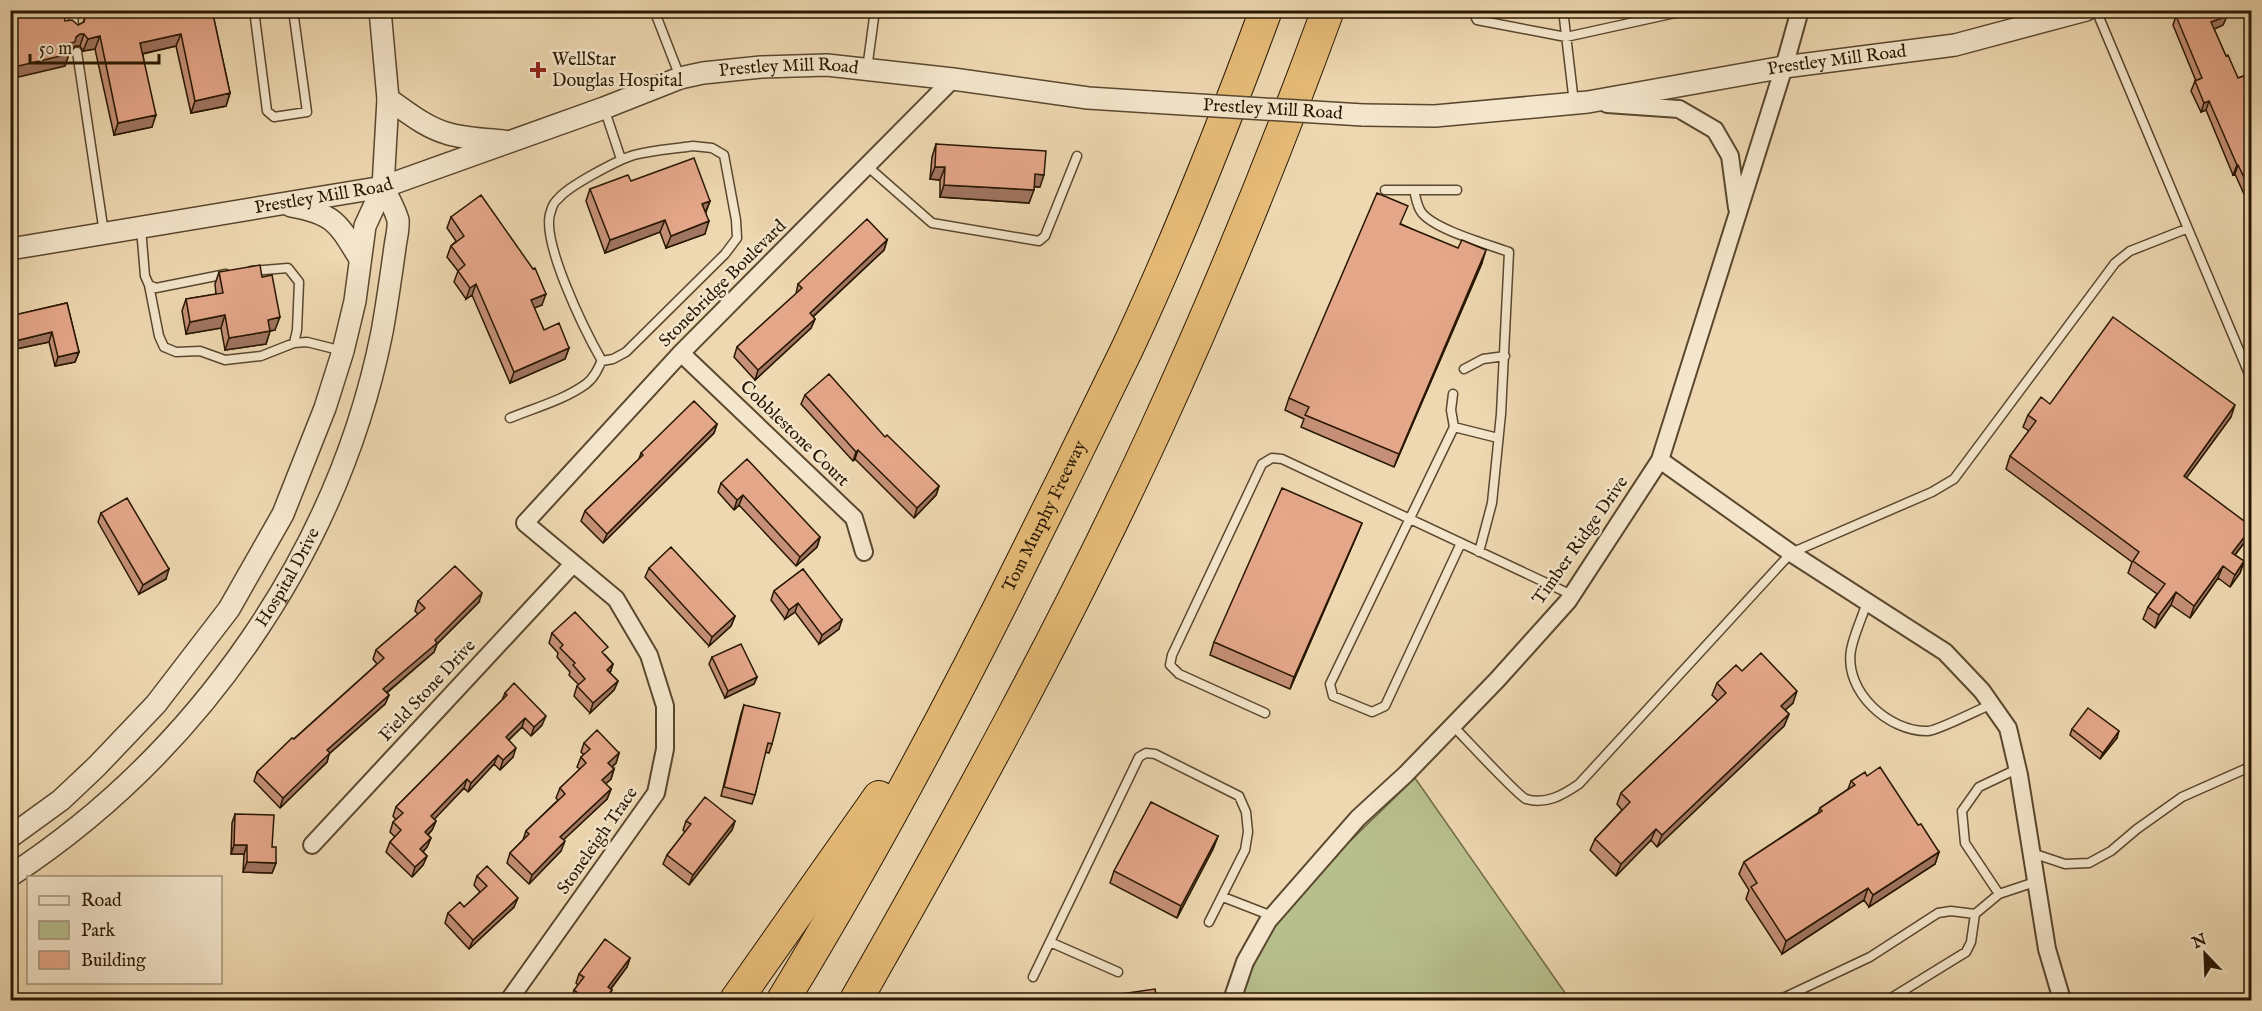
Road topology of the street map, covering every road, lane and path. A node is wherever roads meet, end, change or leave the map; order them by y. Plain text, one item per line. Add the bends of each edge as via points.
1 (73, 10) edge
2 (254, 10) edge
3 (293, 10) edge
4 (380, 10) edge
5 (654, 10) edge
6 (875, 10) edge
7 (1266, 10) edge
8 (1328, 10) edge
9 (1472, 10) edge
10 (1566, 10) edge
11 (1689, 10) edge
12 (1800, 10) edge
13 (2086, 10) edge
14 (2096, 10) edge
15 (74, 31) edge
16 (1566, 37) junction
17 (77, 52) edge
18 (1784, 67) junction
19 (867, 69) junction
20 (680, 78) junction
21 (953, 79) junction
22 (388, 99) junction
23 (1581, 103) junction
24 (604, 108) junction
25 (509, 141) junction
26 (1077, 156) dead end
27 (621, 159) junction
28 (867, 166) junction
29 (383, 187) junction
30 (1385, 190) dead end
31 (1414, 190) junction
32 (1457, 190) dead end
33 (281, 204) junction
34 (1738, 213) junction
35 (141, 228) junction
36 (2186, 229) junction
37 (105, 234) junction
38 (10, 249) edge
39 (360, 260) junction
40 (149, 285) junction
41 (294, 343) junction
42 (343, 351) junction
43 (681, 353) junction
44 (1505, 356) junction
45 (602, 360) junction
46 (1464, 369) dead end
47 (2252, 381) edge
48 (1453, 393) dead end
49 (510, 418) dead end
50 (1454, 427) junction
51 (1498, 438) junction
52 (1660, 460) junction
53 (1408, 518) junction
54 (525, 523) joint
55 (1461, 543) junction
56 (864, 552) dead end
57 (1479, 552) junction
58 (1791, 553) junction
59 (573, 564) junction
60 (1572, 595) junction
61 (1867, 602) junction
62 (967, 674) junction
63 (1992, 704) junction
64 (1265, 713) dead end
65 (1453, 726) junction
66 (2252, 766) edge
67 (2017, 769) junction
68 (10, 837) edge
69 (312, 846) dead end
70 (2031, 852) junction
71 (10, 876) edge
72 (2035, 882) junction
73 (1999, 894) junction
74 (1223, 897) junction
75 (1975, 914) junction
76 (1272, 916) junction
77 (1209, 922) dead end
78 (1050, 942) junction
79 (1118, 972) dead end
80 (1033, 977) dead end
81 (509, 1000) edge
82 (736, 1000) edge
83 (783, 1000) edge
84 (856, 1000) edge
85 (1233, 1000) edge
86 (1773, 1000) edge
87 (1888, 1000) edge
88 (2062, 1000) edge

1 - 15 lane
2 - 3 lane via 267,111 274,117 307,112
4 - 22 street, Hospital Drive
5 - 20 lane
6 - 19 lane
7 - 62 highway, Tom Murphy Freeway via 1127,347
8 - 84 highway via 1235,249 1156,429 1038,667 939,855
9 - 16 lane via 1477,20
10 - 16 lane
11 - 16 lane
12 - 18 street, Timber Ridge Drive
13 - 18 street, Prestley Mill Road via 1955,45
14 - 36 lane
16 - 23 lane
17 - 37 lane
18 - 23 street, Prestley Mill Road
18 - 34 street, Timber Ridge Drive
19 - 20 street, Prestley Mill Road via 827,65 761,67
19 - 21 street, Prestley Mill Road
20 - 24 street, Prestley Mill Road
21 - 23 street, Prestley Mill Road, bridge via 1088,98 1363,114 1434,116
21 - 28 street, Stonebridge Boulevard
22 - 25 street via 444,133
22 - 29 street, Hospital Drive
23 - 34 street, Prestley Mill Road via 1679,109 1716,130 1730,156
24 - 25 street, Prestley Mill Road
24 - 27 lane
25 - 29 street, Prestley Mill Road
26 - 28 lane via 1045,236 1039,241 932,223
27 - 45 lane via 558,198 550,212 548,230 573,301
27 - 45 lane via 693,146 712,148 724,155 737,238 626,352
28 - 43 street, Stonebridge Boulevard
29 - 33 street, Prestley Mill Road
29 - 39 street, Hospital Drive via 365,226
29 - 71 street, Hospital Drive via 398,221 375,368 339,476 288,582 250,640 183,726 122,789 50,850
30 - 31 lane
31 - 32 lane
31 - 44 lane via 1420,210 1428,219 1509,252
33 - 35 street, Prestley Mill Road
33 - 39 street via 307,209 336,222
34 - 52 street, Timber Ridge Drive
35 - 37 street, Prestley Mill Road
35 - 40 lane
36 - 47 lane
36 - 58 lane via 2130,251 2115,263 1953,479 1932,492
37 - 38 street, Prestley Mill Road
39 - 42 street, Hospital Drive
40 - 41 lane via 159,336 164,347 176,352 200,351 225,360 261,356
40 - 41 lane via 156,288 241,272 288,268 299,282
41 - 42 lane via 307,342
42 - 68 street, Hospital Drive via 283,514 229,609 130,733 61,800
43 - 54 street, Stonebridge Boulevard
43 - 56 street, Cobblestone Court via 854,518
44 - 46 lane via 1483,359
44 - 51 lane
45 - 49 lane via 586,384
48 - 50 lane via 1450,410
50 - 51 lane
50 - 53 lane
51 - 57 lane via 1492,503
52 - 58 street
52 - 60 street, Timber Ridge Drive
53 - 55 lane
53 - 55 lane via 1330,684 1333,696 1372,712 1385,706
53 - 64 lane via 1282,459 1272,458 1262,464 1170,665 1179,674
54 - 59 street, Stoneleigh Trace
55 - 57 lane
57 - 60 lane
58 - 61 street
58 - 65 lane via 1579,784 1563,795 1543,801 1524,798
59 - 69 street, Field Stone Drive
59 - 81 street, Stoneleigh Trace via 615,599 649,655 665,706 665,749 656,793
60 - 65 street, Timber Ridge Drive
61 - 63 street via 1944,652
61 - 63 lane via 1851,651 1852,675 1865,698 1881,714 1906,728 1930,731
62 - 82 highway
62 - 83 highway, Tom Murphy Freeway
63 - 67 street via 2008,728
65 - 76 street, Timber Ridge Drive via 1358,818
66 - 70 lane via 2182,796 2111,851 2089,863 2065,864
67 - 70 street
67 - 73 lane via 1979,787 1962,811 1965,843
70 - 72 street
72 - 73 lane
72 - 88 street via 2047,949
73 - 75 lane
74 - 76 lane
74 - 77 lane
74 - 78 lane via 1245,850 1246,812 1239,796 1146,753 1139,757
75 - 86 lane via 1938,913 1870,957
75 - 87 lane via 1966,952
76 - 85 street, Timber Ridge Drive via 1245,962
78 - 79 lane
78 - 80 lane

